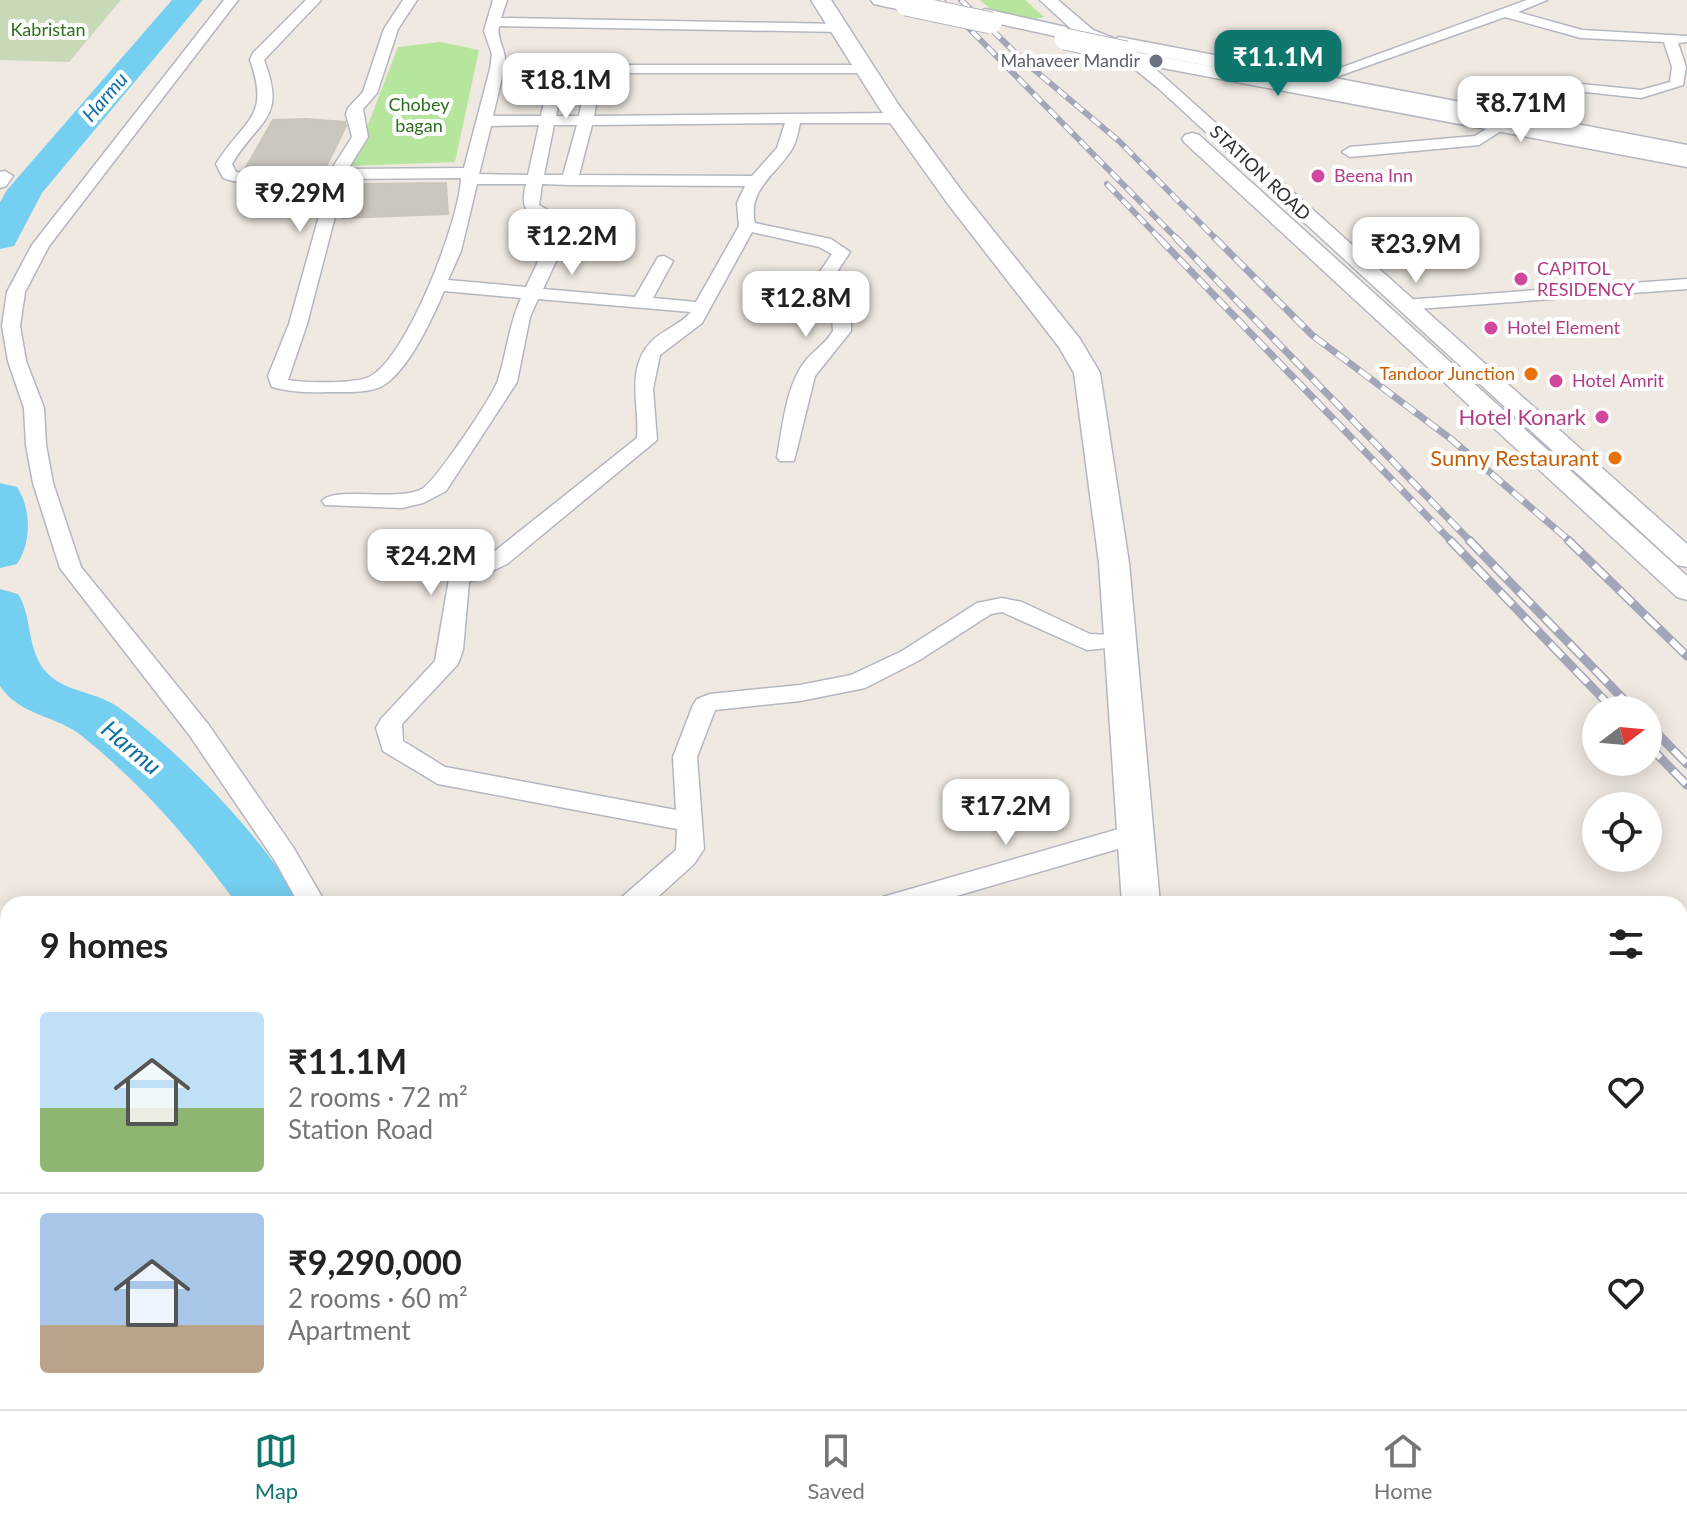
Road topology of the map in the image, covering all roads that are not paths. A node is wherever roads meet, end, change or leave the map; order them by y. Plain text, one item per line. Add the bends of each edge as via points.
1 (231, 0) edge
2 (314, 0) edge
3 (410, 0) edge
4 (500, 0) edge
5 (821, 0) edge
6 (881, 0) edge
7 (1048, 0) edge
8 (1540, 0) edge
9 (910, 3) edge
10 (1505, 13) junction
11 (493, 22) junction
12 (841, 28) junction
13 (1669, 38) junction
14 (1687, 39) edge
15 (1100, 44) junction
16 (497, 69) junction
17 (558, 69) junction
18 (595, 69) junction
19 (866, 69) junction
20 (1317, 79) junction
21 (1682, 86) edge
22 (897, 118) junction
23 (1526, 118) junction
24 (794, 119) junction
25 (586, 120) junction
26 (482, 121) junction
27 (549, 121) junction
28 (1499, 126) junction
29 (1687, 149) edge
30 (1350, 152) dead end
31 (1687, 159) edge
32 (468, 176) junction
33 (333, 180) junction
34 (534, 180) junction
35 (570, 180) junction
36 (755, 181) junction
37 (747, 226) junction
38 (664, 261) dead end
39 (1687, 284) edge
40 (439, 285) junction
41 (530, 295) junction
42 (641, 303) junction
43 (1404, 305) junction
44 (702, 308) junction
45 (787, 457) dead end
46 (332, 501) dead end
47 (1687, 559) edge
48 (1687, 591) edge
49 (1120, 641) junction
50 (690, 822) junction
51 (1136, 834) junction
52 (308, 896) edge
53 (641, 896) edge
54 (921, 896) edge
55 (1140, 896) edge

1 - 52 street via 41,245 16,292 11,326 34,408 43,483 71,568 199,730
2 - 33 street via 260,53 257,60 268,82 268,99 261,117 224,164 229,175 239,178
3 - 33 street via 391,29 370,93 356,108 360,137
4 - 11 street
5 - 12 main road
6 - 9 main road
7 - 15 street
8 - 10 street
9 - 15 main road, bridge
10 - 13 street via 1581,34
10 - 20 street
11 - 12 street via 626,18
11 - 16 street
12 - 19 main road
13 - 14 street
13 - 21 street
15 - 20 street
15 - 28 street
15 - 29 main road
15 - 31 main road
15 - 43 street, STATION ROAD
15 - 48 street via 1426,355
16 - 17 street
16 - 26 street
17 - 18 street
17 - 27 street
18 - 19 street
18 - 25 street
19 - 22 main road
20 - 23 street
21 - 23 street via 1641,94 1536,82 1528,90
22 - 24 street
22 - 49 main road via 1087,373 1113,549
23 - 29 street
24 - 25 street
24 - 36 street via 786,146
25 - 27 street
25 - 35 street
26 - 27 street
26 - 32 street
27 - 34 street
28 - 30 street via 1479,140
28 - 31 street
32 - 33 street
32 - 34 street
32 - 40 street
33 - 40 street via 279,383 358,386 382,377 419,326
34 - 35 street
34 - 41 street via 532,208 551,217 559,230
35 - 36 street
36 - 37 street via 744,208
37 - 44 street
37 - 45 street via 825,243 841,252 817,289 840,315 843,332 817,357 803,383
38 - 42 street
39 - 43 street
40 - 41 street
41 - 42 street
41 - 46 street via 507,382 439,487 427,497 409,500
42 - 44 street
43 - 47 street, STATION ROAD
44 - 50 street via 691,324 651,354 643,389 647,440 499,559 458,578 446,664 388,728 392,745 438,775
49 - 50 street via 1087,642 1002,605 985,608 910,656 857,682 705,705 685,757
49 - 51 main road
50 - 53 street via 691,849
51 - 54 street
51 - 55 main road

